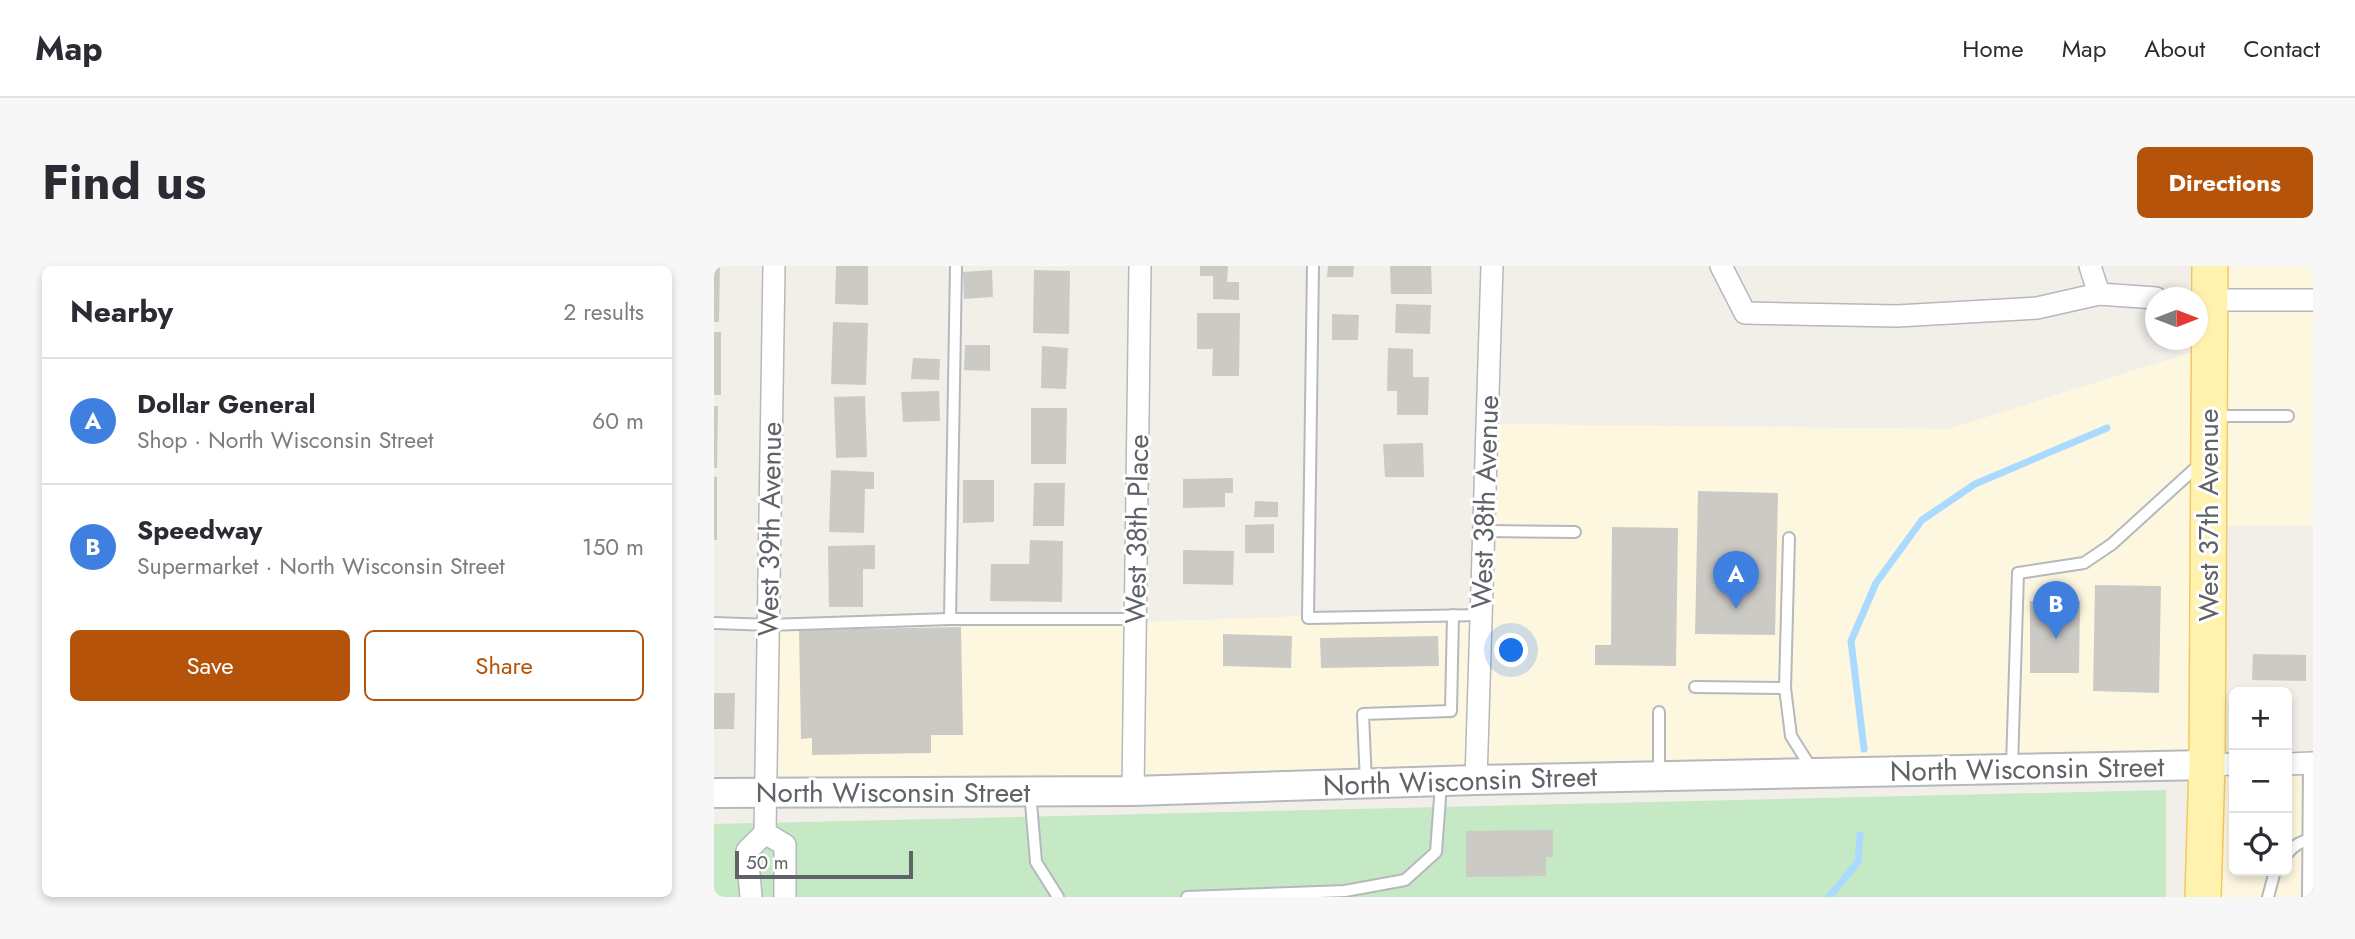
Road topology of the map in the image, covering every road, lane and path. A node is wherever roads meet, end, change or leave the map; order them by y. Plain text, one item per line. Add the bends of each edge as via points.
1 (774, 266) edge
2 (956, 266) edge
3 (1140, 266) edge
4 (1313, 266) edge
5 (1492, 266) edge
6 (1721, 266) edge
7 (2090, 266) edge
8 (2210, 266) edge
9 (2206, 287) edge
10 (2099, 294) junction
11 (2145, 297) edge
12 (2313, 300) edge
13 (2208, 301) edge
14 (2205, 350) edge
15 (2208, 416) junction
16 (2287, 416) dead end
17 (2208, 456) junction
18 (1484, 531) junction
19 (1575, 532) dead end
20 (1789, 538) dead end
21 (1453, 615) junction
22 (1481, 615) junction
23 (950, 619) junction
24 (1136, 619) junction
25 (714, 623) edge
26 (768, 625) junction
27 (1695, 687) dead end
28 (1785, 688) junction
29 (1660, 712) dead end
30 (2311, 763) edge
31 (2292, 764) edge
32 (2220, 765) edge
33 (2012, 769) junction
34 (1815, 773) junction
35 (1659, 776) junction
36 (1476, 780) junction
37 (1441, 781) junction
38 (1366, 783) junction
39 (1030, 791) junction
40 (1133, 791) junction
41 (765, 792) junction
42 (714, 793) edge
43 (765, 833) junction
44 (2310, 840) edge
45 (2292, 848) edge
46 (2274, 876) edge
47 (751, 897) edge
48 (785, 897) edge
49 (1058, 897) edge
50 (1187, 897) edge
51 (2203, 897) edge
52 (2268, 897) edge
53 (2308, 897) edge

1 - 26 street, West 39th Avenue
2 - 23 lane
3 - 24 street, West 38th Place
4 - 21 lane via 1308,618
5 - 18 street, West 38th Avenue
6 - 10 street via 1745,313 1897,316 2038,308
7 - 10 street
8 - 9 main road, West 37th Avenue
10 - 11 street
12 - 13 street
14 - 15 main road, West 37th Avenue
15 - 16 lane
15 - 17 main road, West 37th Avenue
17 - 32 main road, West 37th Avenue
17 - 33 lane via 2112,544 2084,563 2018,573
18 - 19 lane
18 - 22 street, West 38th Avenue
20 - 28 lane
21 - 22 lane
21 - 38 lane via 1451,711 1363,714
22 - 36 street, West 38th Avenue
23 - 24 lane
23 - 26 lane
24 - 40 street, West 38th Place
25 - 26 lane
26 - 41 street, West 39th Avenue
27 - 28 lane
28 - 34 lane via 1791,736
29 - 35 lane
30 - 31 street
30 - 44 lane
32 - 33 street, North Wisconsin Street
32 - 51 main road, West 37th Avenue
33 - 34 street, North Wisconsin Street
34 - 35 street, North Wisconsin Street
35 - 36 street, North Wisconsin Street
36 - 37 street, North Wisconsin Street
37 - 38 street, North Wisconsin Street
37 - 50 lane via 1436,852 1405,880 1345,891
38 - 40 street, North Wisconsin Street
39 - 40 street, North Wisconsin Street
39 - 41 street, North Wisconsin Street
39 - 49 lane via 1036,862
41 - 42 street, North Wisconsin Street
41 - 43 street, West 39th Avenue
43 - 47 street via 747,851
43 - 48 street via 785,845
44 - 45 lane
44 - 53 lane
46 - 52 lane

